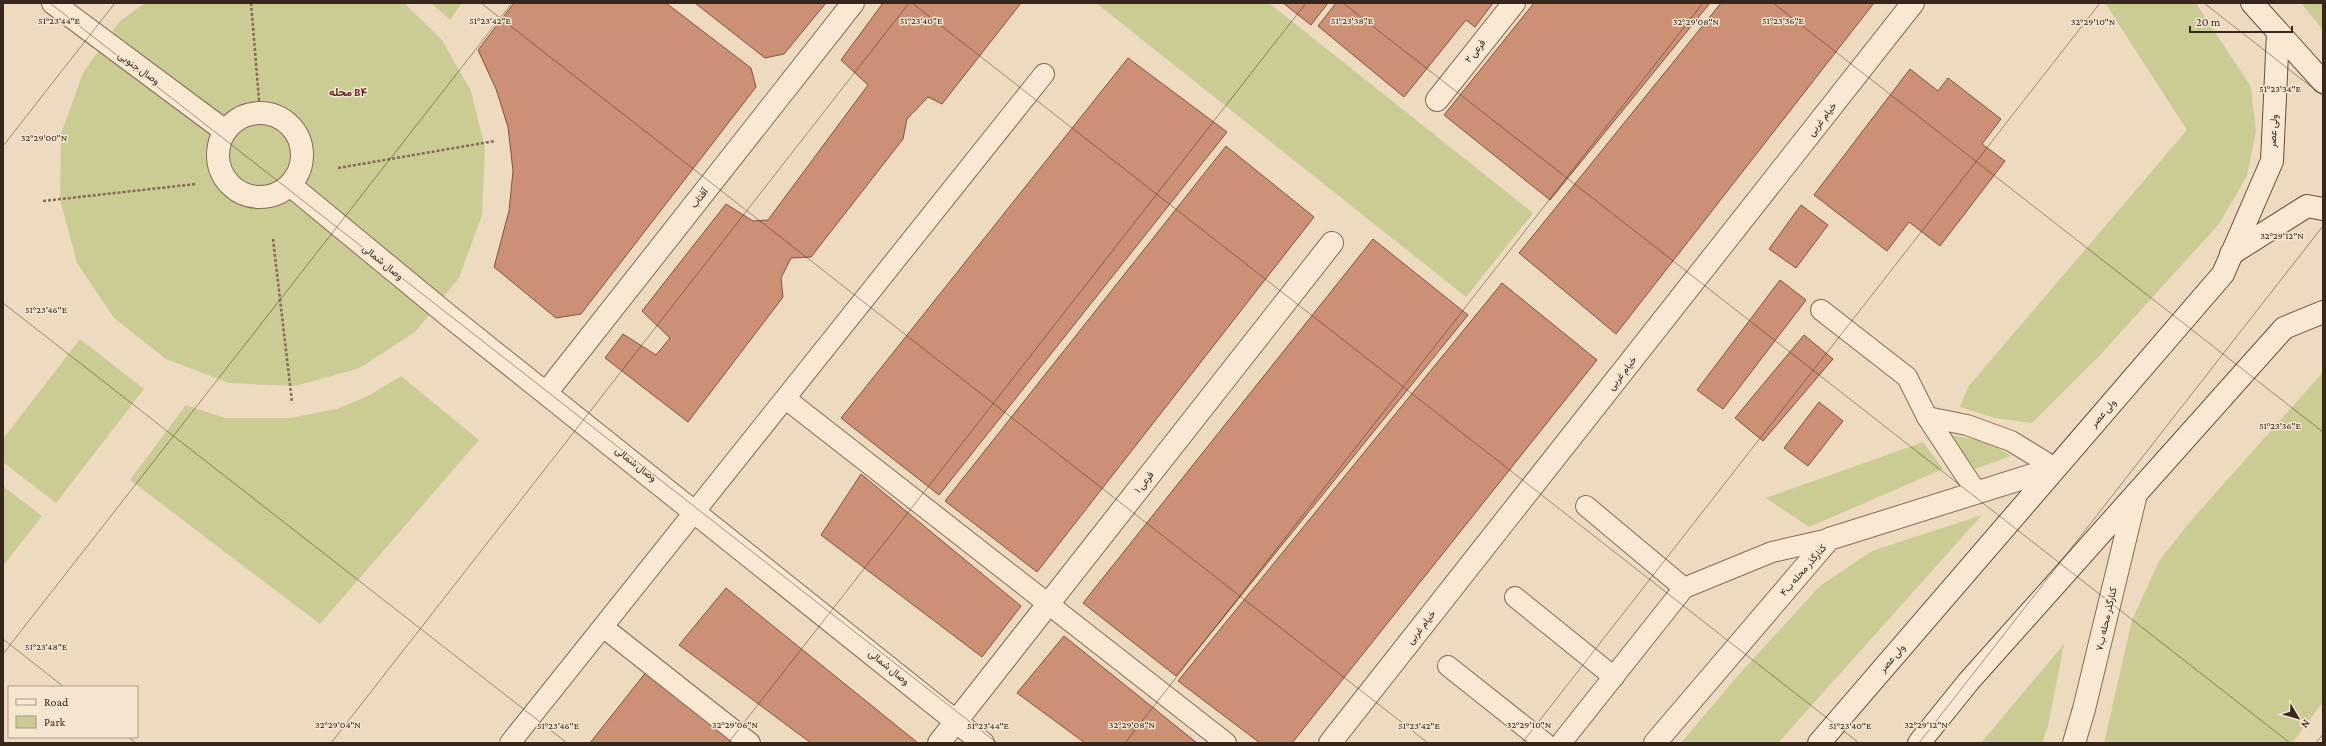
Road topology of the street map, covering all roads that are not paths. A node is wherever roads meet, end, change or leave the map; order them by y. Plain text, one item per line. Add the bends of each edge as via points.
1 (54, 3) edge
2 (853, 3) edge
3 (1514, 3) edge
4 (1913, 3) edge
5 (2252, 3) edge
6 (2278, 32) junction
7 (1044, 74) dead end
8 (2323, 82) edge
9 (1437, 100) dead end
10 (225, 131) junction
11 (290, 185) junction
12 (2323, 209) edge
13 (1332, 243) dead end
14 (2231, 254) junction
15 (2323, 296) edge
16 (1821, 310) dead end
17 (2316, 315) edge
18 (546, 393) junction
19 (786, 399) junction
20 (1927, 417) junction
21 (2055, 468) junction
22 (1977, 493) junction
23 (2136, 494) junction
24 (1586, 506) dead end
25 (696, 512) junction
26 (1829, 539) junction
27 (1684, 588) junction
28 (1515, 597) dead end
29 (1050, 603) junction
30 (603, 627) junction
31 (1448, 666) dead end
32 (1614, 677) junction
33 (956, 721) junction
34 (510, 743) edge
35 (750, 743) edge
36 (939, 743) edge
37 (983, 743) edge
38 (1226, 743) edge
39 (1330, 743) edge
40 (1546, 743) edge
41 (1561, 743) edge
42 (1655, 743) edge
43 (1819, 743) edge
44 (1919, 743) edge
45 (2074, 743) edge

1 - 10 street, وصال جنوبی
2 - 18 street, آفتاب
3 - 9 street, فرعی ۲
4 - 39 street, خیام غربی
5 - 6 street
6 - 8 street
6 - 14 street, ولی عصر via 2272,161
7 - 19 lane
10 - 11 street via 218,150 220,171 232,187 251,196 272,196
10 - 11 street via 240,117 260,112 284,119 300,139 302,163
11 - 18 street, وصال شمالی
12 - 14 street via 2307,206
13 - 29 street, فرعی ۱
14 - 21 street, ولی عصر via 2222,274
15 - 17 street
16 - 20 lane via 1907,377
17 - 23 street via 2284,328
18 - 25 street, وصال شمالی
19 - 25 lane
19 - 29 lane
20 - 21 lane via 1967,425 2011,441
20 - 22 lane
21 - 22 street, کنارگذر محله ب۴
21 - 43 street, ولی عصر
22 - 26 street, کنارگذر محله ب۴
23 - 44 street via 1969,681
23 - 45 street, کنارگذر محله ب۷
24 - 27 lane
25 - 30 lane
25 - 33 street, وصال شمالی
26 - 27 lane via 1772,552
26 - 42 street, کنارگذر محله ب۴
27 - 32 lane
28 - 32 lane
29 - 33 street, فرعی ۱
29 - 38 lane
30 - 34 lane
30 - 35 lane
31 - 40 lane
32 - 41 lane
33 - 36 street
33 - 37 street, وصال شمالی

